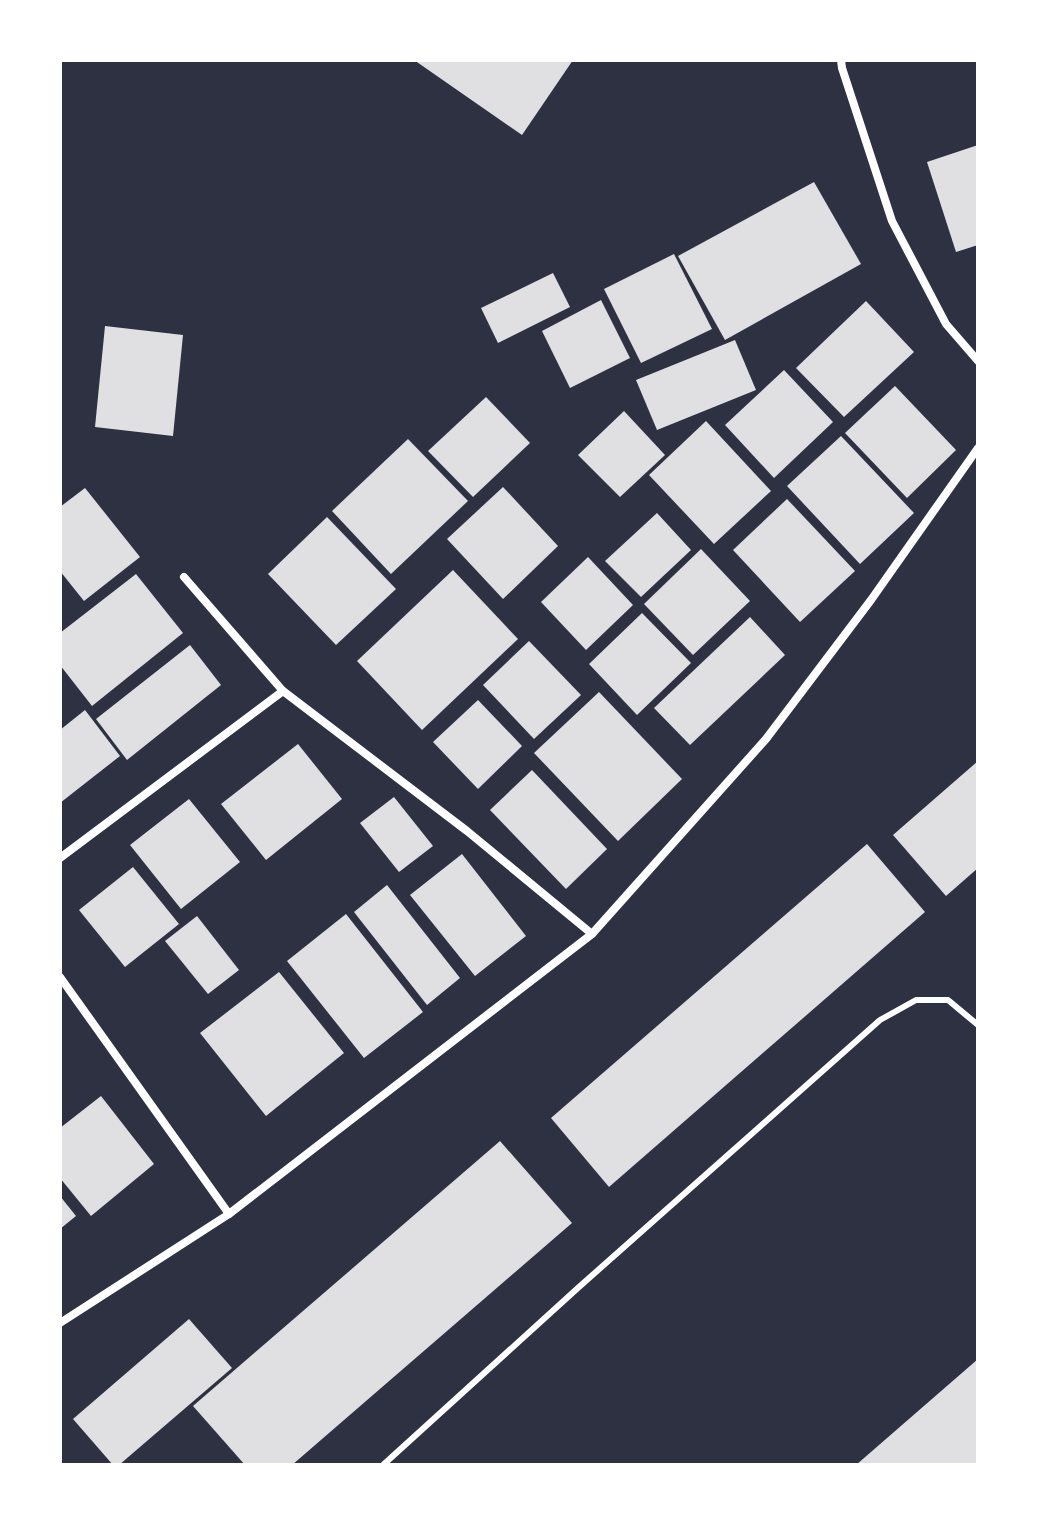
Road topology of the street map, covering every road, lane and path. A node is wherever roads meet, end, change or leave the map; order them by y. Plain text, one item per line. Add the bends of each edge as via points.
1 (841, 60) edge
2 (978, 361) edge
3 (978, 448) edge
4 (184, 577) dead end
5 (283, 691) junction
6 (60, 858) edge
7 (592, 934) junction
8 (60, 977) edge
9 (978, 1025) edge
10 (229, 1214) junction
11 (60, 1323) edge
12 (383, 1465) edge

1 - 2 street via 892,221 946,324
3 - 7 street via 766,739
4 - 5 street
5 - 6 street
5 - 7 street
7 - 10 street
8 - 10 street
9 - 12 lane via 948,1000 916,1000 880,1020
10 - 11 street

